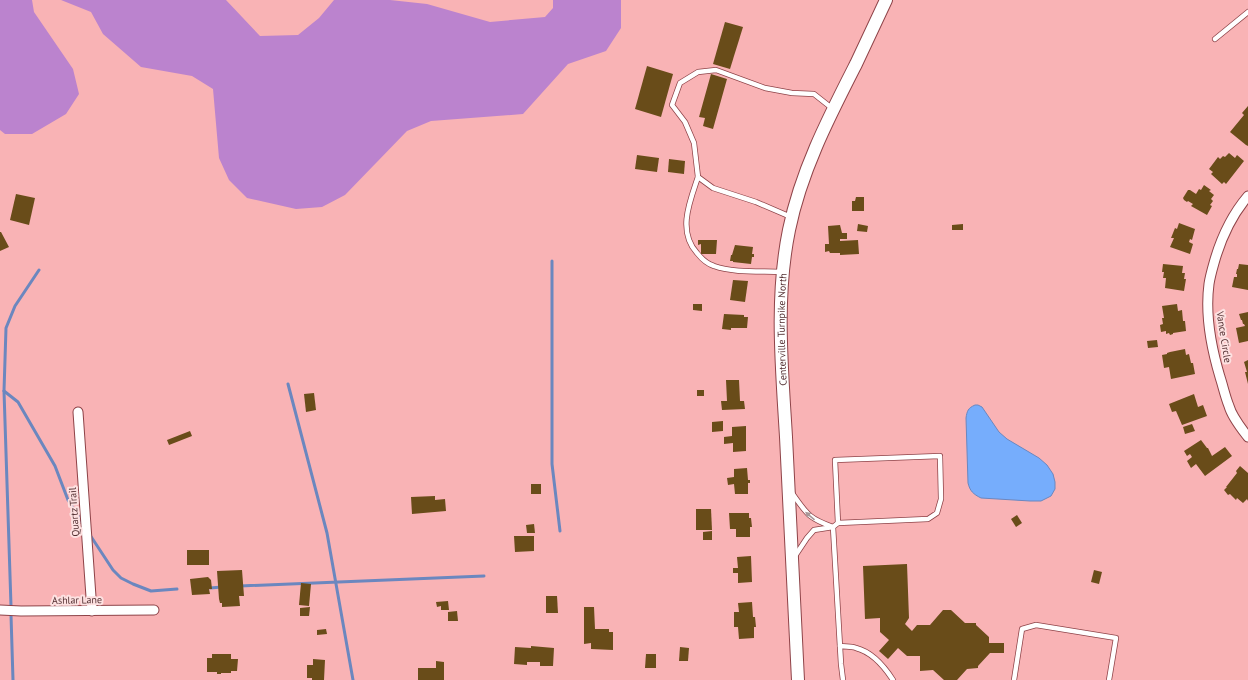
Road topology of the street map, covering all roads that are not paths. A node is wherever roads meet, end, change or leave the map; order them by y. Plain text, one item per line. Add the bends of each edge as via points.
1 (886, 0) edge
2 (1248, 12) edge
3 (1215, 39) dead end
4 (833, 109) junction
5 (698, 177) junction
6 (1248, 196) edge
7 (792, 218) junction
8 (783, 272) junction
9 (78, 412) dead end
10 (1248, 437) edge
11 (789, 489) junction
12 (838, 523) junction
13 (833, 527) junction
14 (793, 559) junction
15 (0, 610) edge
16 (154, 610) dead end
17 (92, 611) junction
18 (840, 646) junction
19 (798, 680) edge
20 (843, 680) edge
21 (893, 680) edge
22 (1014, 680) edge
23 (1109, 680) edge

1 - 4 main road, Centerville Turnpike North
2 - 3 lane
4 - 5 lane via 814,94 765,88 716,70 698,72 680,83 672,105 685,122 694,143
4 - 7 main road, Centerville Turnpike North via 810,161
5 - 7 lane via 713,188 756,202
5 - 8 lane via 685,225 693,249 712,266
6 - 10 street, Vance Circle via 1232,217 1220,244 1209,284 1208,301 1208,322 1216,364 1229,407
7 - 8 main road, Centerville Turnpike North
8 - 11 main road, Centerville Turnpike North via 781,329
9 - 17 street, Quartz Trail
13 -> 11 lane via 813,519
11 - 14 main road, Centerville Turnpike North
12 - 12 lane via 928,519 937,513 941,499 940,456 835,460
12 - 13 lane
13 - 14 lane via 814,530
13 - 18 lane
14 - 19 main road, Centerville Turnpike North
15 - 17 street, Ashlar Lane
16 - 17 street, Ashlar Lane
18 - 20 lane
18 - 21 lane via 856,648 872,656 886,668
22 - 23 lane via 1022,629 1036,625 1116,638

